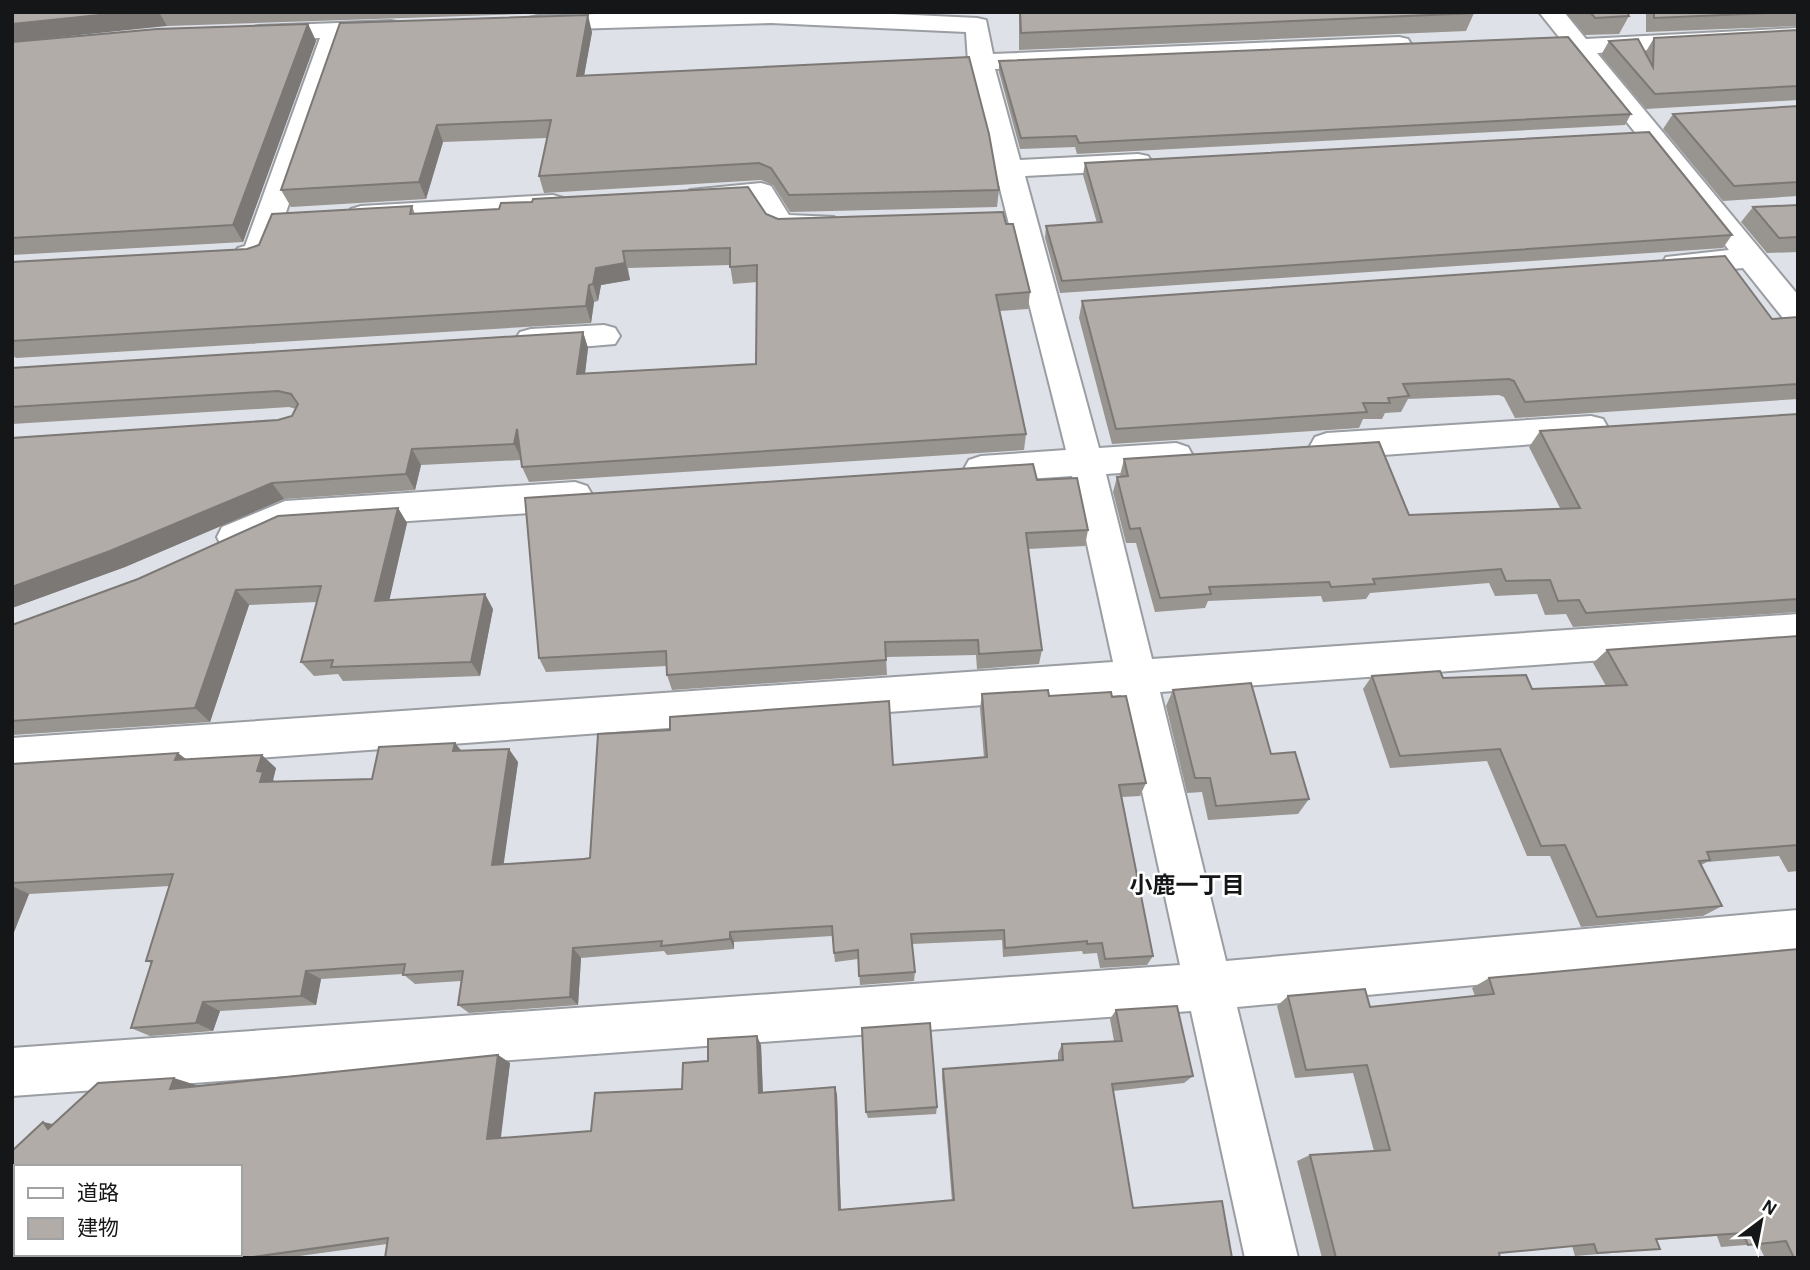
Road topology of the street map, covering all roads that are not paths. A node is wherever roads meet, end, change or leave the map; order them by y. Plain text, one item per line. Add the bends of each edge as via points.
1 (771, 14) edge
2 (615, 17) edge
3 (989, 19) edge
4 (291, 22) edge
5 (503, 25) edge
6 (419, 27) edge
7 (335, 30) junction
8 (1560, 33) edge
9 (234, 34) edge
10 (1798, 35) edge
11 (1419, 43) edge
12 (981, 62) junction
13 (1163, 161) edge
14 (1010, 169) junction
15 (677, 197) edge
16 (579, 203) edge
17 (300, 218) junction
18 (847, 222) edge
19 (216, 256) edge
20 (1752, 258) junction
21 (1655, 265) edge
22 (1798, 316) edge
23 (604, 336) dead end
24 (507, 342) edge
25 (1616, 426) edge
26 (1296, 448) edge
27 (1212, 453) edge
28 (1086, 462) junction
29 (948, 471) edge
30 (603, 494) edge
31 (200, 553) edge
32 (1798, 629) edge
33 (1136, 676) junction
34 (12, 757) edge
35 (1798, 932) edge
36 (1208, 986) junction
37 (12, 1072) edge
38 (1272, 1258) edge

1 - 2 street
1 - 3 street
2 - 5 street
3 - 12 street
4 - 7 street
4 - 9 street
6 - 7 street
7 - 17 street
8 - 10 street
8 - 20 street via 1728,212
11 - 12 street
12 - 14 street
13 - 14 street
14 - 28 street via 1010,218 1062,306
15 - 18 street via 761,192 780,224
16 - 17 street
17 - 19 street via 257,254
20 - 21 street
20 - 22 street
23 - 24 street
25 - 26 street
27 - 28 street
28 - 29 street
28 - 33 street
30 - 31 street via 285,515
32 - 33 street
33 - 34 street
33 - 36 street
35 - 36 street
36 - 37 street
36 - 38 street

